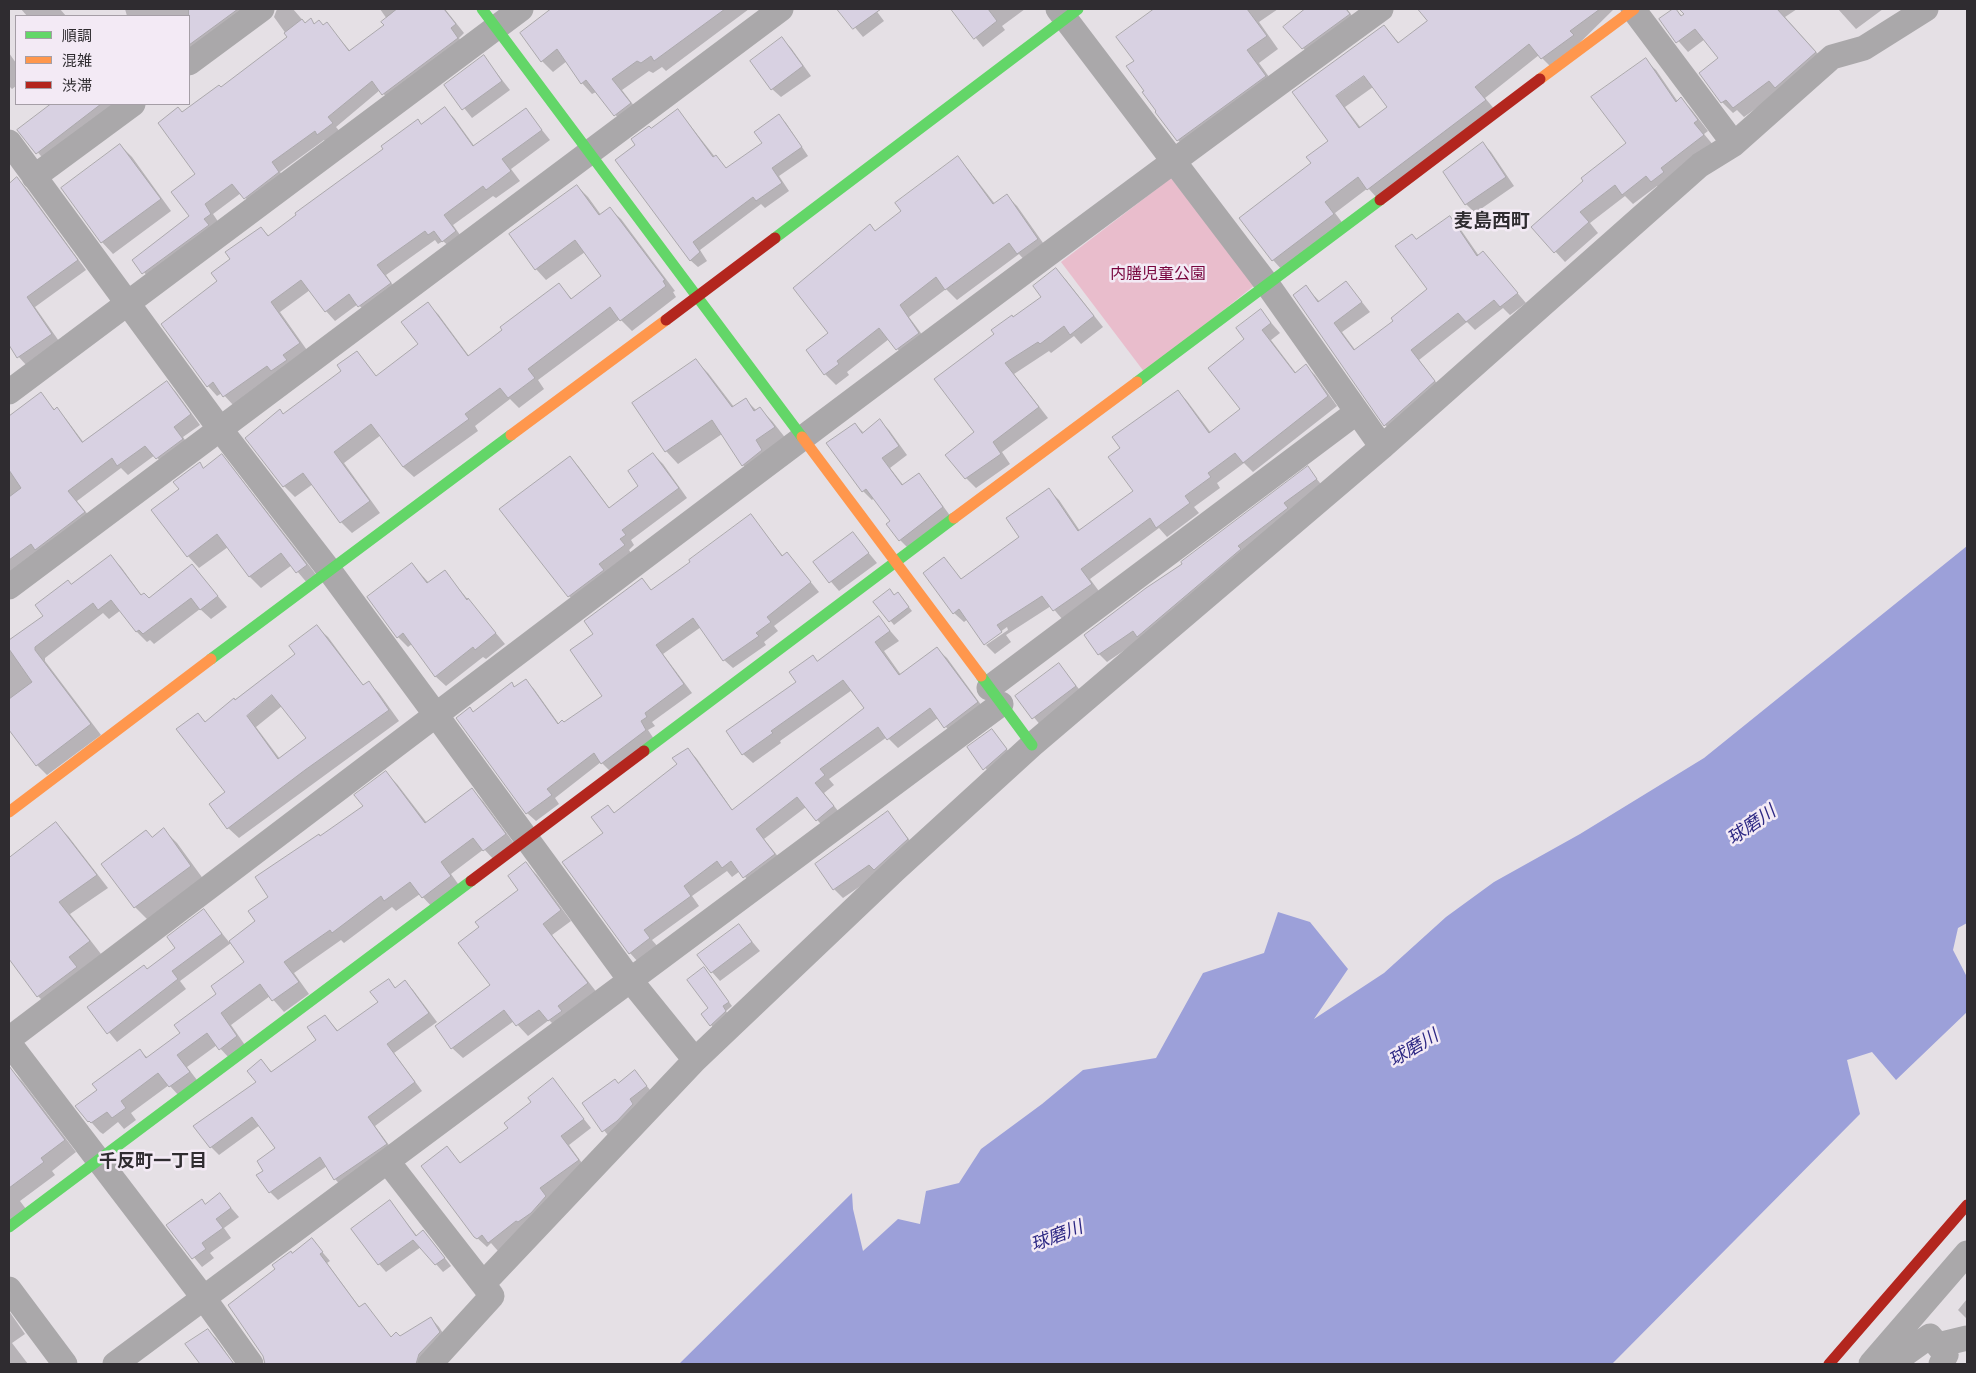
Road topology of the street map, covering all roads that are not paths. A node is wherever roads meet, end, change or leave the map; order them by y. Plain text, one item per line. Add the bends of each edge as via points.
1 (262, 9) edge
2 (521, 9) edge
3 (781, 9) edge
4 (1381, 9) edge
5 (1634, 9) edge
6 (1926, 9) edge
7 (1067, 12) edge
8 (490, 18) edge
9 (190, 61) edge
10 (132, 105) edge
11 (9, 143) edge
12 (1734, 144) junction
13 (589, 152) junction
14 (1174, 160) junction
15 (34, 177) junction
16 (1267, 284) junction
17 (698, 297) junction
18 (128, 304) junction
19 (9, 392) edge
20 (1357, 412) junction
21 (220, 429) junction
22 (802, 438) junction
23 (1382, 448) junction
24 (896, 562) junction
25 (329, 570) junction
26 (9, 587) edge
27 (995, 696) junction
28 (436, 715) junction
29 (1032, 746) junction
30 (9, 810) edge
31 (526, 839) junction
32 (631, 981) junction
33 (9, 1039) edge
34 (9, 1043) edge
35 (695, 1060) junction
36 (98, 1160) junction
37 (388, 1162) junction
38 (1967, 1205) edge
39 (9, 1227) edge
40 (1967, 1253) edge
41 (483, 1284) junction
42 (9, 1289) edge
43 (203, 1297) junction
44 (1967, 1338) edge
45 (1939, 1355) edge
46 (65, 1364) edge
47 (115, 1364) edge
48 (251, 1364) edge
49 (430, 1364) edge
50 (1829, 1364) edge
51 (1871, 1364) edge
52 (1891, 1364) edge

1 - 9 street
2 - 8 street
3 - 13 street
4 - 14 street
5 - 12 street
5 - 16 street
6 - 12 street via 1864,48 1832,57
7 - 14 street
7 - 17 street
8 - 13 street
8 - 18 street
10 - 15 street
11 - 15 street
12 - 23 street via 1700,165
13 - 17 street
13 - 21 street
14 - 16 street
14 - 22 street
15 - 18 street
16 - 20 street
16 - 24 street
17 - 22 street
17 - 25 street
18 - 19 street
18 - 21 street
20 - 23 street
20 - 27 street
21 - 25 street
21 - 26 street
22 - 24 street
22 - 28 street
23 - 29 street
24 - 27 street
24 - 31 street
25 - 28 street
25 - 30 street
27 - 29 street
27 - 32 street
28 - 31 street
28 - 33 street
29 - 35 street via 866,896
31 - 32 street
31 - 36 street
32 - 35 street
32 - 37 street
34 - 36 street
35 - 41 street
36 - 39 street
36 - 43 street
37 - 41 street
37 - 43 street
38 - 50 street
40 - 51 street
41 - 49 street via 492,1296
42 - 46 street
43 - 47 street
43 - 48 street
44 - 45 street
45 - 52 street via 1930,1336

